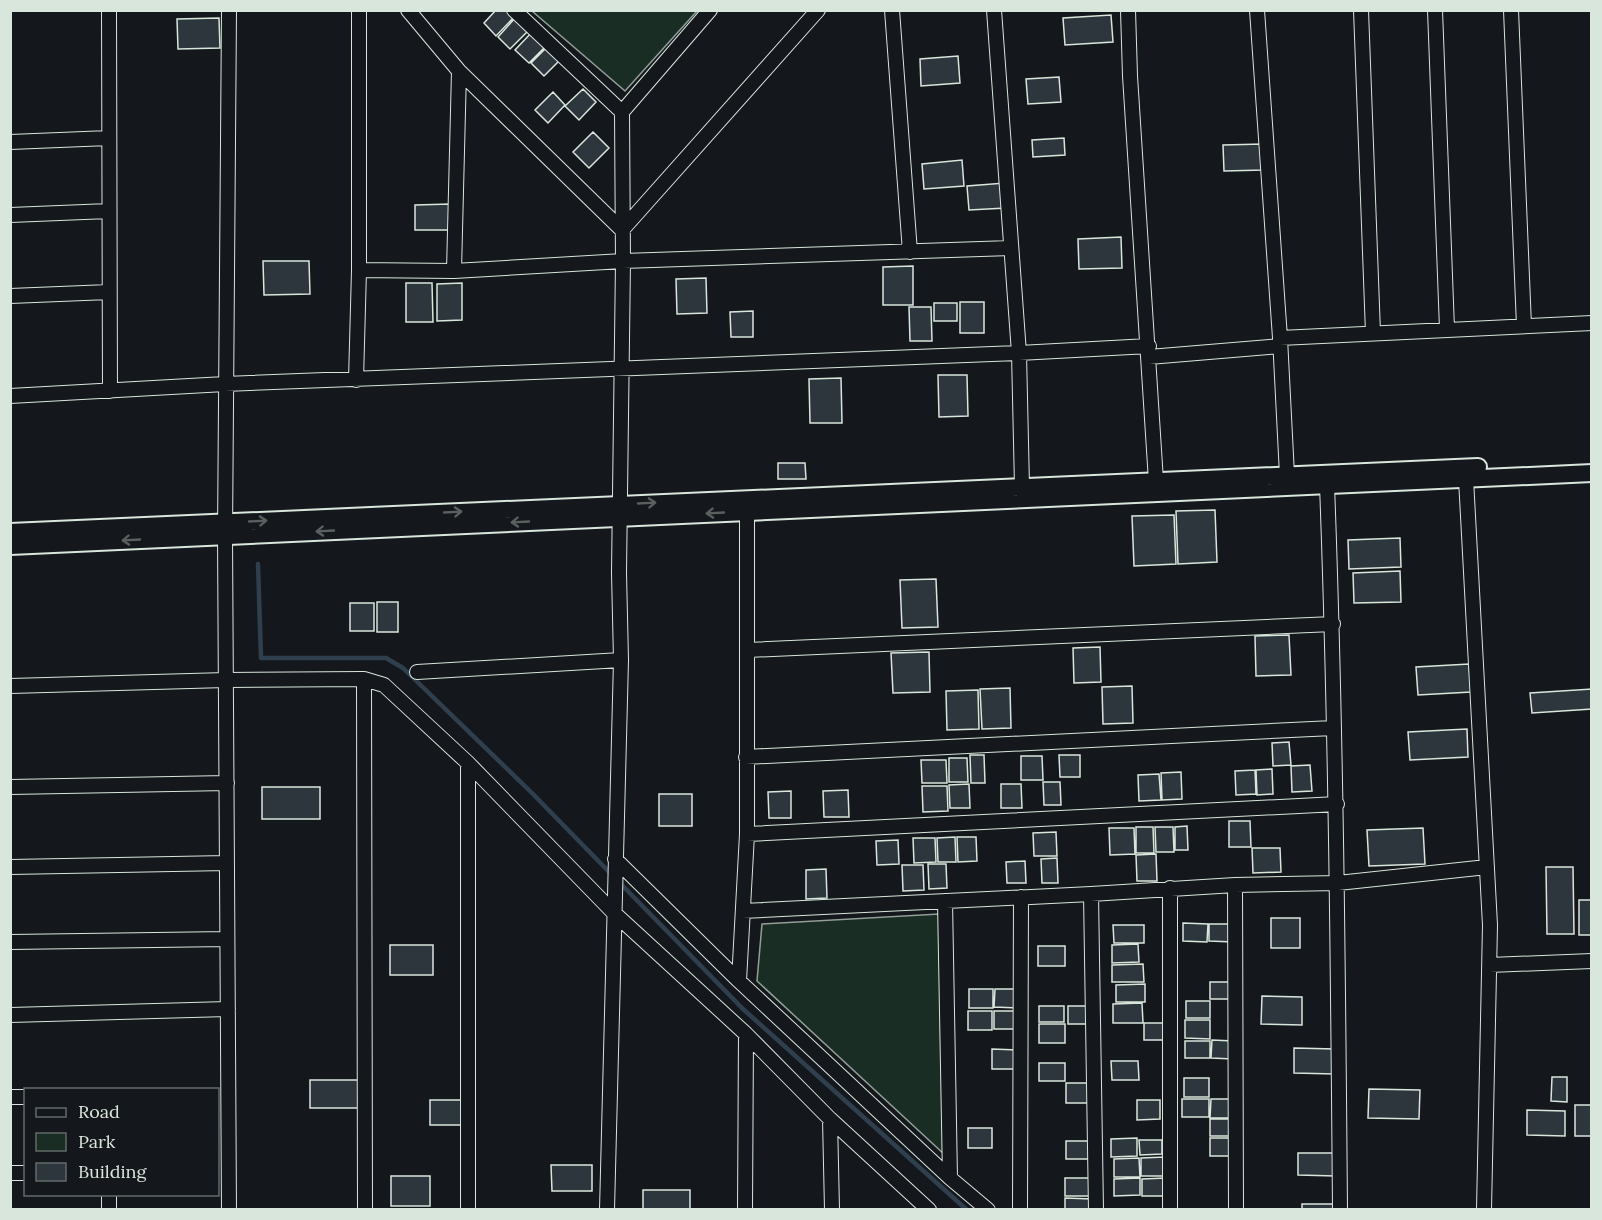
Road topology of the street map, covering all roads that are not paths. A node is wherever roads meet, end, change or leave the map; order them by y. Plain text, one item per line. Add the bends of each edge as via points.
1 (109, 10) edge
2 (229, 10) edge
3 (358, 10) edge
4 (408, 10) edge
5 (514, 10) edge
6 (710, 10) edge
7 (818, 10) edge
8 (892, 10) edge
9 (994, 10) edge
10 (1128, 10) edge
11 (1257, 10) edge
12 (1361, 10) edge
13 (1435, 10) edge
14 (1511, 10) edge
15 (459, 70) junction
16 (622, 112) junction
17 (109, 138) junction
18 (10, 142) edge
19 (110, 211) junction
20 (10, 215) edge
21 (622, 230) junction
22 (1011, 248) junction
23 (910, 252) junction
24 (624, 261) junction
25 (358, 270) junction
26 (454, 271) junction
27 (110, 292) junction
28 (10, 296) edge
29 (1592, 323) edge
30 (1524, 326) junction
31 (1447, 329) junction
32 (1373, 333) junction
33 (1280, 342) junction
34 (1149, 351) junction
35 (1019, 353) junction
36 (621, 369) junction
37 (356, 380) junction
38 (225, 384) junction
39 (110, 391) junction
40 (10, 396) edge
41 (1592, 462) edge
42 (1592, 473) edge
43 (1287, 475) junction
44 (1466, 479) junction
45 (1156, 481) junction
46 (1327, 485) junction
47 (1022, 487) junction
48 (620, 511) junction
49 (747, 512) junction
50 (225, 529) junction
51 (10, 532) edge
52 (10, 546) edge
53 (1332, 624) junction
54 (748, 650) junction
55 (621, 660) junction
56 (417, 672) dead end
57 (364, 679) junction
58 (226, 680) junction
59 (10, 686) edge
60 (1333, 728) junction
61 (746, 757) junction
62 (468, 763) junction
63 (227, 783) junction
64 (10, 787) edge
65 (1337, 804) junction
66 (747, 834) junction
67 (615, 859) junction
68 (227, 863) junction
69 (10, 867) edge
70 (1487, 867) junction
71 (1338, 883) junction
72 (1235, 885) junction
73 (1170, 888) junction
74 (1091, 894) junction
75 (1021, 897) junction
76 (945, 901) junction
77 (743, 911) junction
78 (614, 913) junction
79 (227, 939) junction
80 (10, 942) edge
81 (1592, 961) edge
82 (1490, 965) junction
83 (739, 981) junction
84 (228, 1010) junction
85 (10, 1015) edge
86 (747, 1034) junction
87 (223, 1094) edge
88 (830, 1119) junction
89 (950, 1178) junction
90 (229, 1209) edge
91 (365, 1209) edge
92 (468, 1209) edge
93 (607, 1209) edge
94 (745, 1209) edge
95 (832, 1209) edge
96 (929, 1209) edge
97 (988, 1209) edge
98 (1020, 1209) edge
99 (1096, 1209) edge
100 (1170, 1209) edge
101 (1236, 1209) edge
102 (1340, 1209) edge
103 (1484, 1209) edge

1 - 17 street
2 - 38 street
3 - 25 street
4 - 15 street
5 - 16 street
6 - 16 street
7 - 21 street
8 - 23 street
9 - 22 street
10 - 34 street
11 - 33 street
12 - 32 street
13 - 31 street
14 - 30 street
15 - 21 street
15 - 26 street
16 - 21 street
17 - 18 street
17 - 19 street
19 - 20 street
19 - 27 street
21 - 24 street
22 - 23 street
22 - 35 street
23 - 24 street
24 - 26 street
24 - 36 street
25 - 26 street
25 - 37 street
27 - 28 street
27 - 39 street
29 - 30 street
30 - 31 street
31 - 32 street
32 - 33 street
33 - 34 street
33 - 43 street
34 - 35 street
34 - 45 street
35 - 36 street
35 - 47 street
36 - 37 street
36 - 48 street
37 - 38 street
38 - 39 street
38 - 50 street
39 - 40 street
41 - 43 street
42 - 44 street
43 - 45 street
44 - 46 street
44 - 70 street
45 - 47 street
46 - 49 street
46 - 53 street
48 -> 47 street
49 -> 48 street
48 - 50 street
48 - 55 street
49 - 54 street
50 - 51 street
50 -> 52 street
50 - 58 street
53 - 54 street
53 - 60 street
54 - 61 street
55 - 56 street
55 - 67 street
57 - 58 street
57 - 62 street via 384,685
57 - 91 street
58 - 59 street
58 - 63 street
60 - 61 street
60 - 65 street
61 - 66 street
62 - 78 street
62 - 92 street
63 - 64 street
63 - 68 street
65 - 66 street
65 - 71 street
66 - 77 street
67 - 78 street
67 - 83 street
68 - 69 street
68 - 79 street
70 - 71 street
70 - 82 street
71 - 72 street
71 - 102 street
72 - 73 street
72 - 101 street
73 - 74 street
73 - 100 street
74 - 75 street
74 - 99 street
75 - 76 street
75 - 98 street
76 - 77 street
76 - 89 street
77 - 83 street
78 - 86 street
78 - 93 street
79 - 80 street
79 - 84 street
81 - 82 street
82 - 103 street
83 - 89 street
84 - 85 street
84 - 87 street
86 - 88 street
86 - 94 street
87 - 90 street
88 - 95 street
88 - 96 street
89 - 97 street

